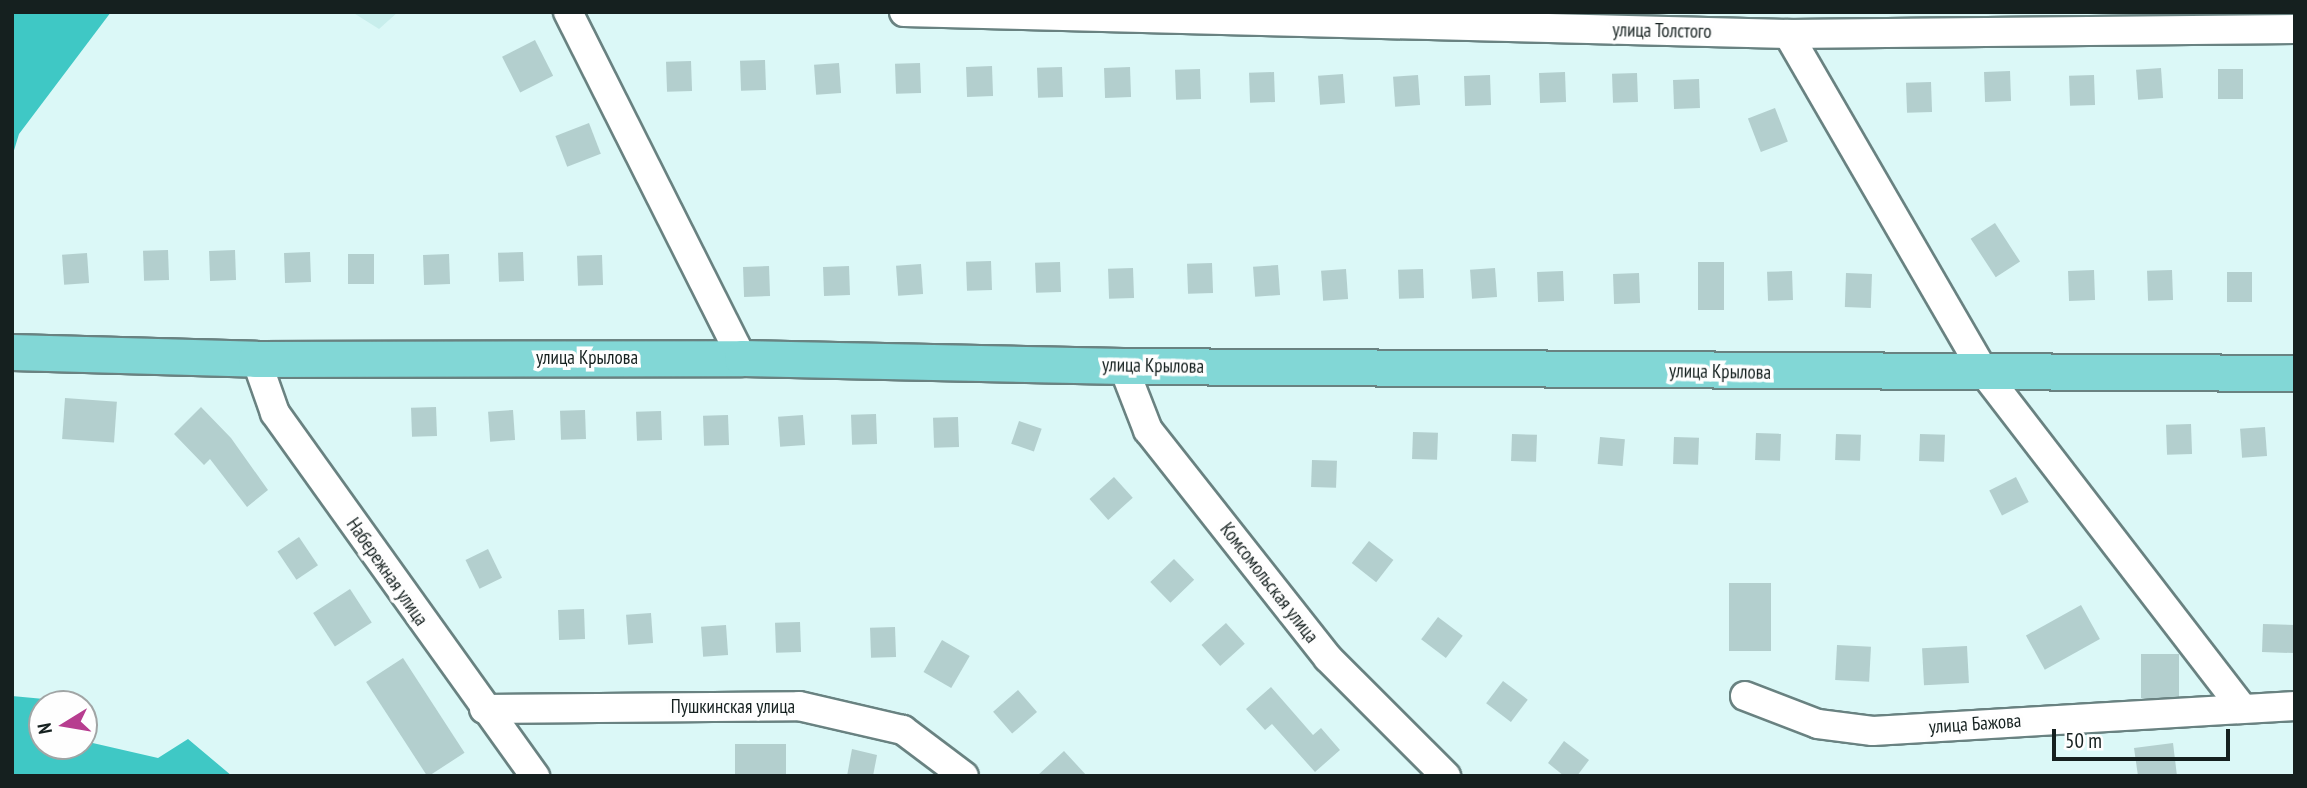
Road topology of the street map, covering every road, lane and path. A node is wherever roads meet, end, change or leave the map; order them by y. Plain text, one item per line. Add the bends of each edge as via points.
1 (904, 12) edge
2 (573, 13) edge
3 (2295, 29) edge
4 (1788, 34) junction
5 (12, 352) edge
6 (742, 358) junction
7 (256, 359) junction
8 (1124, 366) junction
9 (2295, 373) edge
10 (1985, 374) junction
11 (1745, 696) dead end
12 (2295, 706) edge
13 (2241, 707) junction
14 (484, 709) junction
15 (535, 776) edge
16 (964, 776) edge
17 (1446, 776) edge

1 - 4 street, улица Толстого
2 - 6 street
3 - 4 street, улица Толстого
4 - 10 street
5 - 7 main road, улица Крылова
6 - 7 main road, улица Крылова
6 - 8 main road, улица Крылова
7 - 14 street, Набережная улица via 275,412
8 - 10 main road, улица Крылова
8 - 17 street, Комсомольская улица via 1148,430 1311,636
9 - 10 main road, улица Крылова
10 - 13 street
11 - 13 street, улица Бажова via 1818,724 1872,731
12 - 13 street, улица Бажова
14 - 15 street, Набережная улица
14 - 16 street, Пушкинская улица via 799,706 903,730

